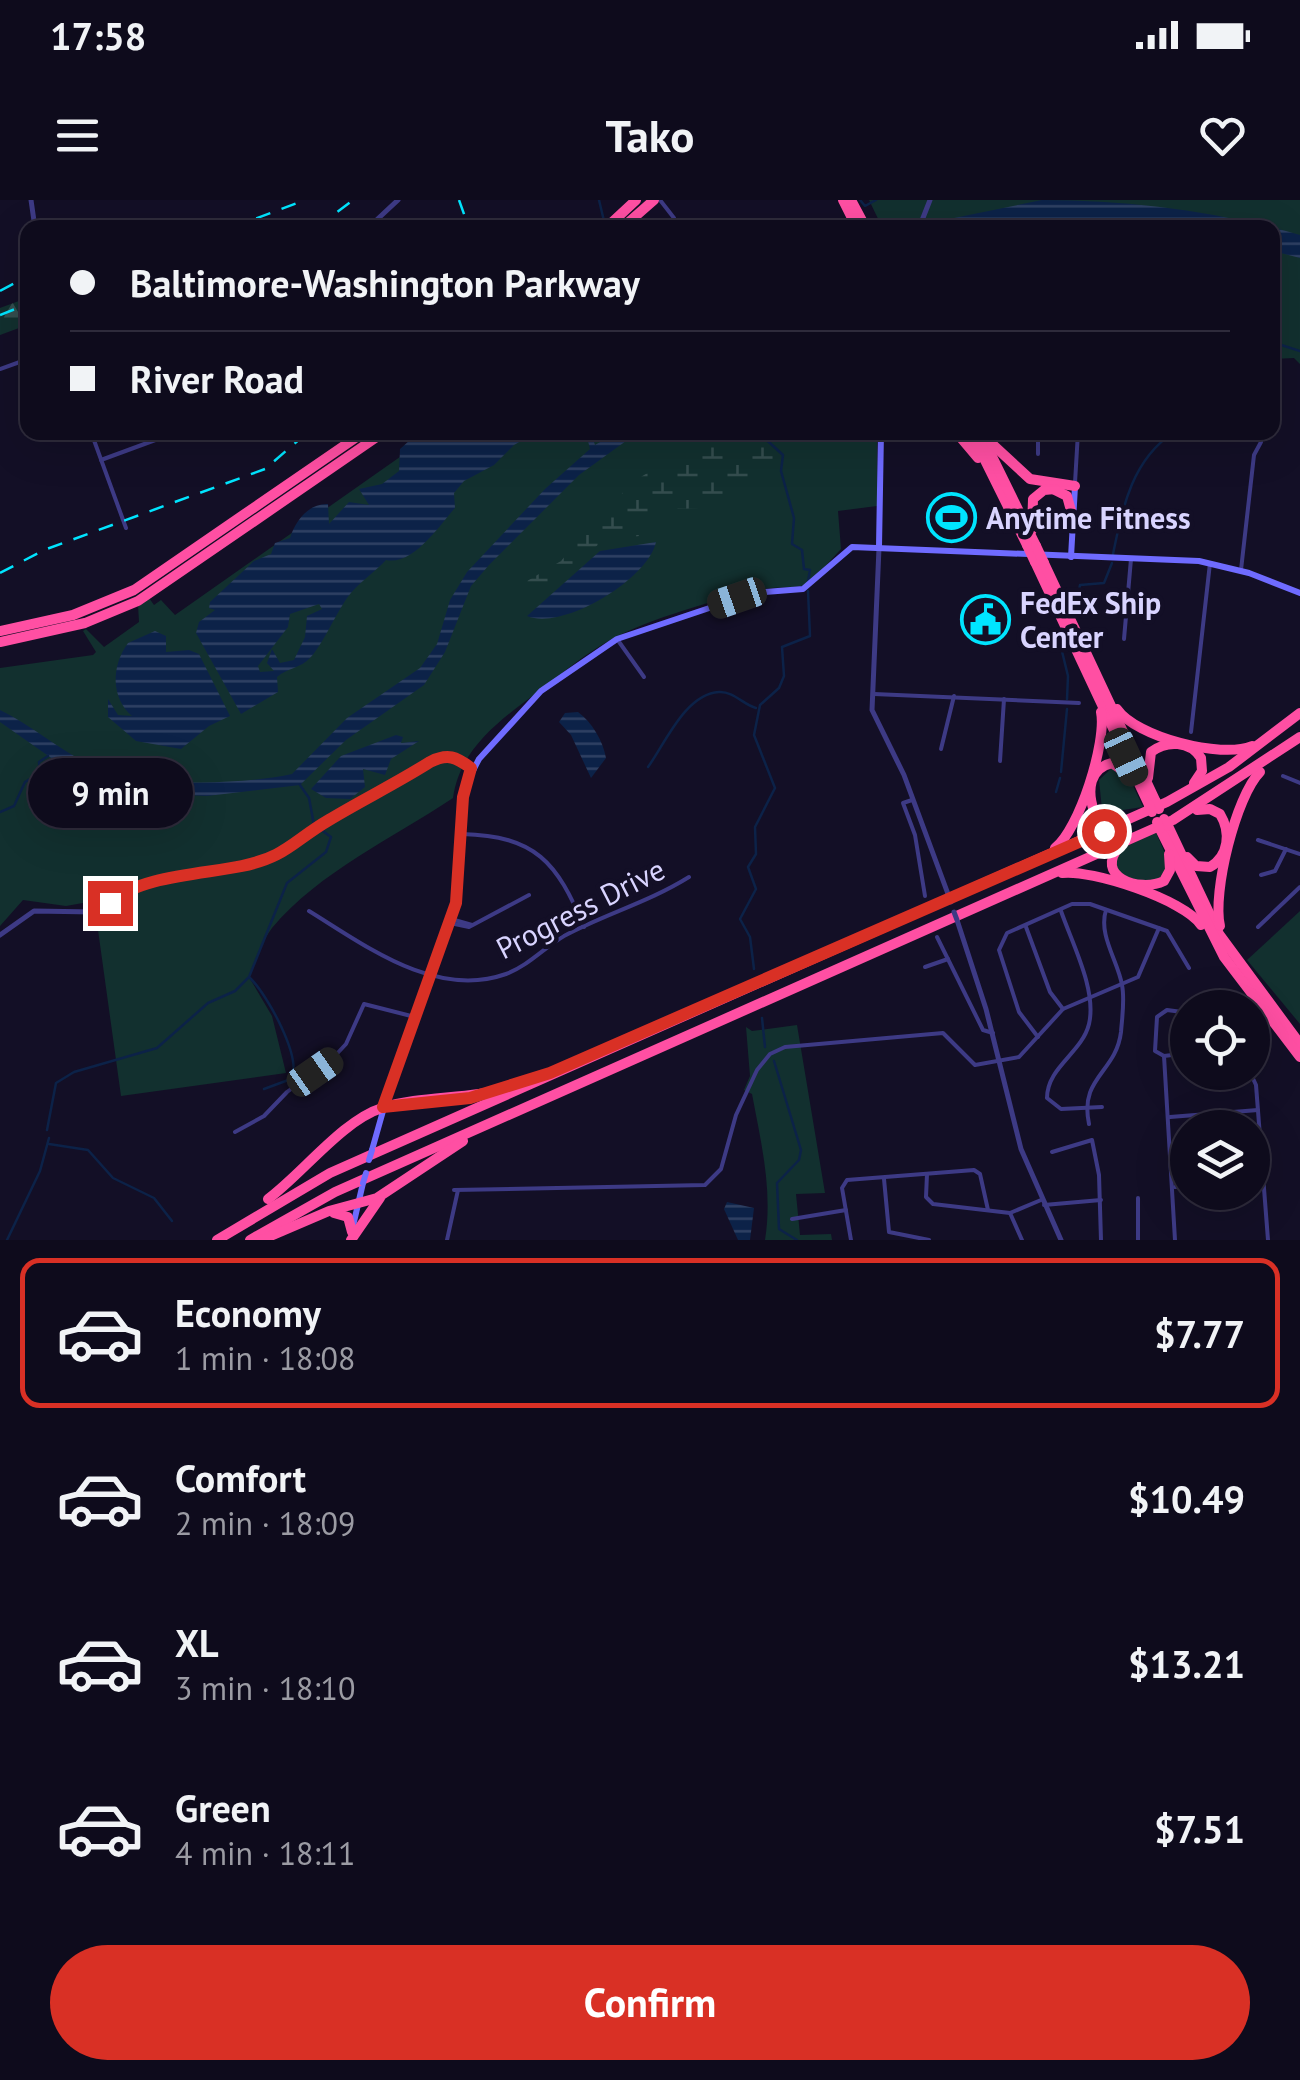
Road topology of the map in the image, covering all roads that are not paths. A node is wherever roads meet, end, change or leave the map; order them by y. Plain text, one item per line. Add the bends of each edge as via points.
1 (398, 200) edge
2 (636, 200) edge
3 (656, 200) edge
4 (674, 218) dead end
5 (377, 220) edge
6 (615, 220) edge
7 (632, 220) edge
8 (94, 440) edge
9 (155, 440) edge
10 (353, 440) edge
11 (372, 440) edge
12 (881, 440) edge
13 (962, 440) edge
14 (975, 440) edge
15 (985, 440) edge
16 (990, 440) edge
17 (1038, 440) edge
18 (1078, 440) edge
19 (1261, 442) dead end
20 (1038, 454) dead end
21 (101, 460) junction
22 (1075, 488) junction
23 (1052, 489) junction
24 (1002, 494) junction
25 (1073, 518) junction
26 (126, 528) dead end
27 (1031, 546) junction
28 (880, 547) junction
29 (1072, 557) junction
30 (1132, 558) junction
31 (1039, 562) junction
32 (1210, 563) junction
33 (1241, 570) junction
34 (147, 589) junction
35 (1300, 593) edge
36 (136, 596) junction
37 (0, 631) edge
38 (617, 639) junction
39 (1124, 639) dead end
40 (0, 642) edge
41 (1083, 646) junction
42 (644, 677) dead end
43 (1094, 687) junction
44 (870, 694) junction
45 (954, 696) junction
46 (1004, 699) junction
47 (1079, 704) dead end
48 (1300, 712) edge
49 (1191, 732) dead end
50 (1268, 738) junction
51 (1298, 739) edge
52 (941, 749) dead end
53 (1000, 761) dead end
54 (471, 768) junction
55 (1283, 776) dead end
56 (1300, 783) edge
57 (913, 800) junction
58 (1153, 801) junction
59 (1167, 829) junction
60 (462, 834) junction
61 (1131, 840) junction
62 (1258, 840) dead end
63 (1286, 849) junction
64 (1300, 854) edge
65 (1034, 862) junction
66 (1262, 875) dead end
67 (689, 877) dead end
68 (1037, 882) junction
69 (1300, 888) edge
70 (529, 895) dead end
71 (925, 896) dead end
72 (1061, 910) junction
73 (1106, 910) junction
74 (309, 911) dead end
75 (451, 921) junction
76 (1025, 925) junction
77 (1258, 926) dead end
78 (584, 927) junction
79 (1159, 928) junction
80 (0, 934) edge
81 (937, 937) dead end
82 (948, 959) junction
83 (1238, 962) junction
84 (925, 967) dead end
85 (1188, 968) dead end
86 (431, 975) junction
87 (1236, 975) junction
88 (1123, 988) junction
89 (1089, 999) junction
90 (1063, 1009) junction
91 (1170, 1010) edge
92 (414, 1016) junction
93 (993, 1033) junction
94 (1039, 1037) junction
95 (1300, 1044) edge
96 (615, 1047) junction
97 (1170, 1055) edge
98 (1164, 1056) junction
99 (1300, 1057) edge
100 (1000, 1062) junction
101 (1254, 1090) edge
102 (383, 1107) junction
103 (1102, 1107) dead end
104 (1086, 1108) junction
105 (1258, 1110) edge
106 (512, 1114) junction
107 (1170, 1117) edge
108 (1089, 1124) dead end
109 (234, 1132) dead end
110 (1052, 1152) dead end
111 (927, 1174) junction
112 (884, 1177) junction
113 (384, 1194) junction
114 (1138, 1198) dead end
115 (1101, 1200) junction
116 (1042, 1202) junction
117 (358, 1204) junction
118 (846, 1210) junction
119 (988, 1210) junction
120 (1175, 1210) edge
121 (1266, 1210) edge
122 (1010, 1213) junction
123 (313, 1218) junction
124 (792, 1219) dead end
125 (351, 1237) edge
126 (215, 1240) edge
127 (250, 1240) edge
128 (261, 1240) edge
129 (447, 1240) edge
130 (851, 1240) edge
131 (929, 1240) edge
132 (1019, 1240) edge
133 (1061, 1240) edge
134 (1101, 1240) edge
135 (1138, 1240) edge
136 (1175, 1240) edge
137 (1268, 1240) edge

1 - 5 street
2 - 6 highway
3 - 4 street
3 - 7 highway
8 - 21 street
9 - 21 street
10 - 34 highway
11 - 34 highway
12 - 28 main road
13 - 24 highway
14 - 24 highway
15 - 27 highway
16 - 22 highway via 1025,476
17 - 20 street
18 - 22 street
19 - 33 street
21 - 26 street
22 - 23 highway
22 - 25 main road
23 - 25 highway via 1069,500
23 - 27 highway via 1031,504
24 - 27 highway
25 - 29 main road
27 - 31 highway, bridge
28 - 29 main road
28 - 38 main road via 846,549 804,589 754,593
28 - 44 street
29 - 30 main road
30 - 32 main road
30 - 39 street
31 - 41 highway
31 - 43 highway
32 - 33 main road
32 - 49 street
33 - 35 main road
34 - 36 highway
36 - 37 highway
36 - 40 highway via 86,624
38 - 42 street
38 - 54 main road via 541,692
41 - 50 highway via 1116,707 1136,728 1225,752
41 - 58 highway
43 - 58 highway
43 - 65 highway via 1102,733 1075,823 1063,842
44 - 45 street
44 - 57 street
45 - 46 street
45 - 52 street
46 - 47 street
46 - 53 street
48 - 50 highway
50 - 58 highway
51 - 59 highway
51 - 83 highway via 1247,788 1222,876 1219,922
54 - 60 main road
54 - 80 street via 439,757 320,825 285,854 140,885 94,912 34,911
55 - 56 street
57 - 71 street via 903,803
57 - 93 street, bridge
58 - 58 highway via 1146,768 1151,752 1169,744 1190,747 1201,758 1201,774
58 - 58 highway via 1110,821 1096,815 1094,774 1108,764 1124,767
58 - 59 highway, bridge
58 - 65 highway
59 - 59 highway via 1202,809 1218,812 1227,832 1222,858 1210,867 1196,866
59 - 61 highway
59 - 61 highway via 1169,874 1160,883 1121,880 1113,871 1114,853
59 - 83 highway
59 - 87 highway
60 - 75 main road
60 - 78 street via 507,838 539,854 565,883
61 - 68 highway
62 - 63 street
63 - 64 street
63 - 66 street via 1275,871
65 - 96 highway
67 - 78 street, Progress Drive
68 - 87 highway via 1084,873 1181,906
68 - 106 highway
69 - 77 street
70 - 75 street via 472,926
72 - 73 street via 1084,904
72 - 76 street
72 - 89 street
73 - 79 street
73 - 88 street via 1103,924
74 - 86 street, Progress Drive via 389,960
75 - 86 main road
76 - 90 street
76 - 94 street via 1003,936 1000,950 1019,1012
78 - 86 street, Progress Drive via 504,975
79 - 85 street via 1174,939
79 - 88 street via 1140,975
81 - 82 street
82 - 84 street
82 - 93 street via 983,1030
83 - 95 highway
86 - 92 main road
87 - 99 highway
88 - 89 street
88 - 104 street via 1117,1048 1089,1088
89 - 90 street
89 - 104 street via 1085,1034 1047,1093 1056,1108
90 - 94 street
91 - 98 street via 1157,1017 1155,1051
92 - 102 main road
92 - 109 street via 364,1004 332,1060
93 - 100 street
94 - 100 street via 1025,1054
96 - 102 highway via 508,1088
96 - 126 highway via 315,1180
97 - 98 street
98 - 107 street
100 - 116 street via 1020,1149
100 - 129 street via 975,1064 943,1033 784,1047 757,1070 710,1183 456,1190
101 - 105 street
102 - 117 main road, bridge
102 - 126 highway via 358,1120
103 - 104 street
104 - 108 street
106 - 113 highway
106 - 127 highway via 335,1192
110 - 115 street via 1092,1140
111 - 112 street
111 - 119 street via 929,1203
111 - 119 street via 976,1171
112 - 118 street via 844,1182
112 - 131 street via 891,1234
113 - 117 highway
113 - 125 highway
114 - 135 street
115 - 116 street
115 - 134 street
116 - 122 street
116 - 133 street
117 - 123 highway
117 - 125 main road
118 - 124 street
118 - 130 street
119 - 122 street
120 - 136 street
121 - 137 street
122 - 132 street
123 - 125 highway via 344,1214
123 - 128 highway

